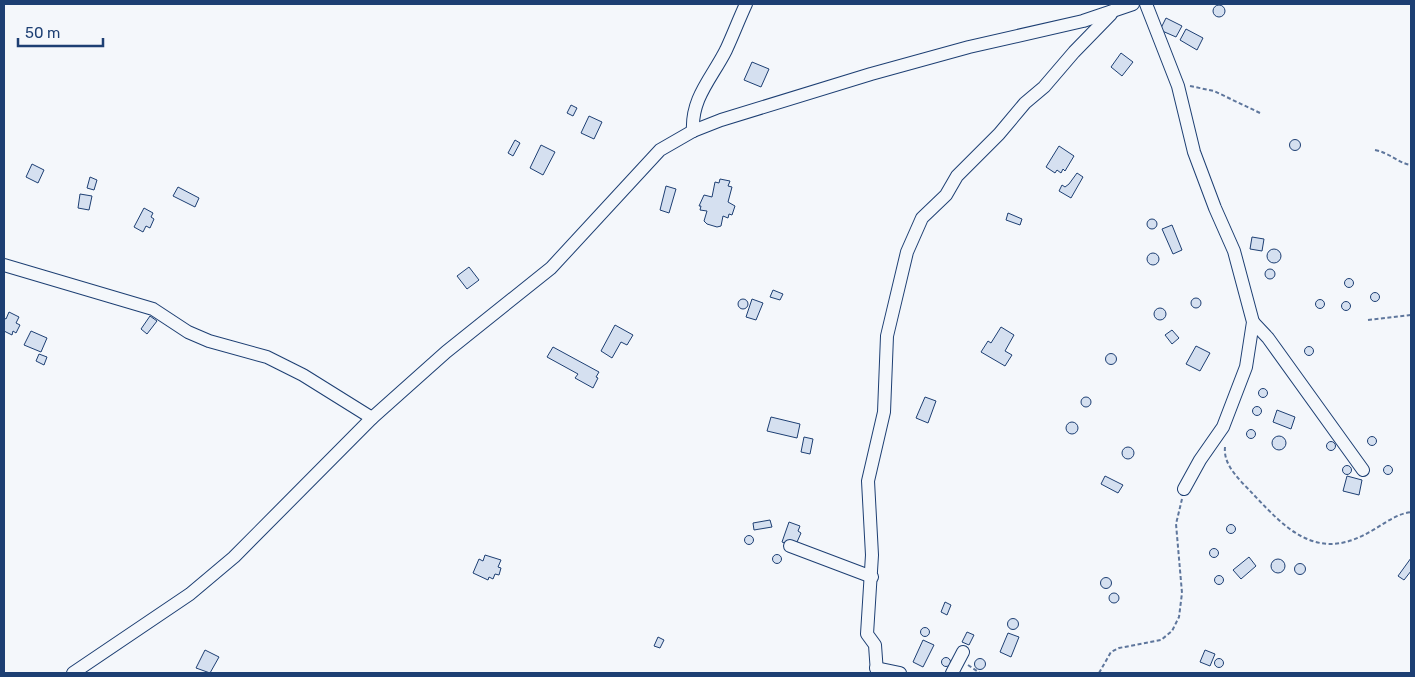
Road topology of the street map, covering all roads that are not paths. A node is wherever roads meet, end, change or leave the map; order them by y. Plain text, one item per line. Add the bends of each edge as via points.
1 (746, 4) edge
2 (1133, 4) edge
3 (1146, 4) edge
4 (1115, 10) junction
5 (693, 131) junction
6 (4, 266) edge
7 (1253, 322) junction
8 (372, 418) junction
9 (1363, 470) dead end
10 (1184, 489) road end
11 (790, 546) dead end
12 (872, 577) junction
13 (963, 652) dead end
14 (876, 671) edge
15 (73, 673) edge
16 (900, 673) edge
17 (952, 673) edge

1 - 5 street via 726,50 699,97 692,114
2 - 4 street
3 - 7 street via 1178,86 1194,152 1234,251
4 - 5 street via 880,72
4 - 12 street via 957,176 946,195 922,218 914,234 886,336 884,412 868,481
5 - 8 street via 660,150 551,268 446,352
6 - 8 street via 153,309 202,338 268,357 304,375
7 - 9 street
7 - 10 street via 1246,367 1224,427
8 - 15 street via 227,563 190,594
11 - 12 street
12 - 14 street via 867,634 875,646
13 - 17 street
14 - 16 street

